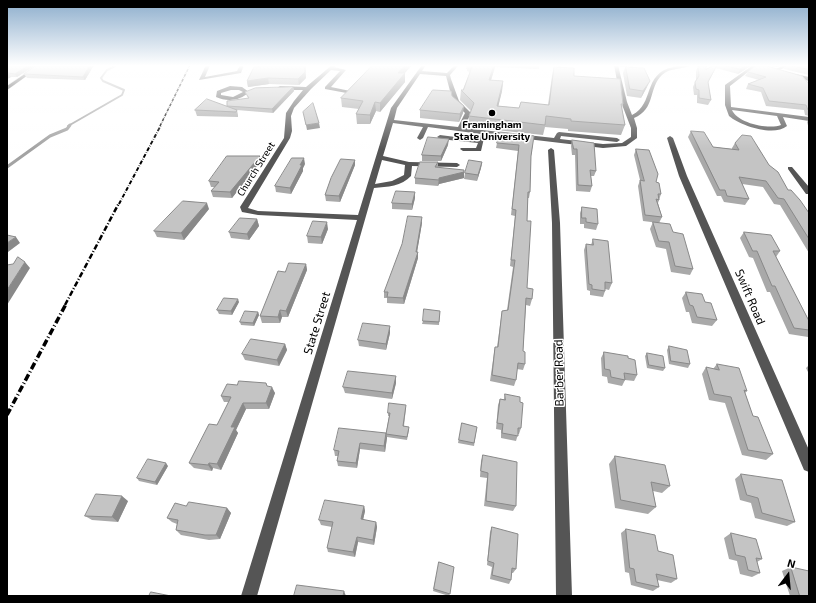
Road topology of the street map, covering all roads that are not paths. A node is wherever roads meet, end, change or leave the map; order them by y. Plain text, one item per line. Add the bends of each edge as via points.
1 (305, 93) edge
2 (403, 93) edge
3 (453, 93) edge
4 (622, 93) edge
5 (651, 93) edge
6 (728, 93) edge
7 (728, 108) junction
8 (779, 115) junction
9 (632, 117) junction
10 (809, 119) edge
11 (390, 122) junction
12 (426, 126) junction
13 (460, 130) junction
14 (547, 131) edge
15 (483, 133) junction
16 (440, 137) edge
17 (420, 138) dead end
18 (670, 138) dead end
19 (617, 140) dead end
20 (481, 142) junction
21 (551, 144) junction
22 (463, 149) dead end
23 (380, 157) junction
24 (409, 164) junction
25 (457, 165) dead end
26 (790, 168) dead end
27 (372, 186) junction
28 (809, 192) edge
29 (362, 218) junction
30 (809, 465) edge
31 (249, 596) edge
32 (564, 596) edge

1 - 29 street, Church Street via 289,112 288,138 246,203 245,210 258,213
2 - 11 street, State Street via 395,104
3 - 13 street via 456,102 468,113
4 - 9 street
5 - 9 street via 639,114
6 - 7 street
7 - 8 street
7 - 8 street via 737,120 770,129 780,129 784,126
8 - 10 street
9 - 21 street via 635,134 629,143 611,146
11 - 12 street
11 - 23 street, State Street
12 - 13 street
12 - 17 street
13 - 15 street
14 - 21 street, Barber Road
15 - 20 street
15 - 21 street
16 - 20 street
18 - 30 street, Swift Road via 683,176
19 - 21 street via 558,134
20 - 22 street via 479,150
21 - 32 street, Barber Road via 556,223
23 - 24 street
23 - 27 street, State Street
24 - 25 street
24 - 27 street via 407,176 401,181
26 - 28 street
27 - 29 street, State Street
29 - 31 street, State Street

